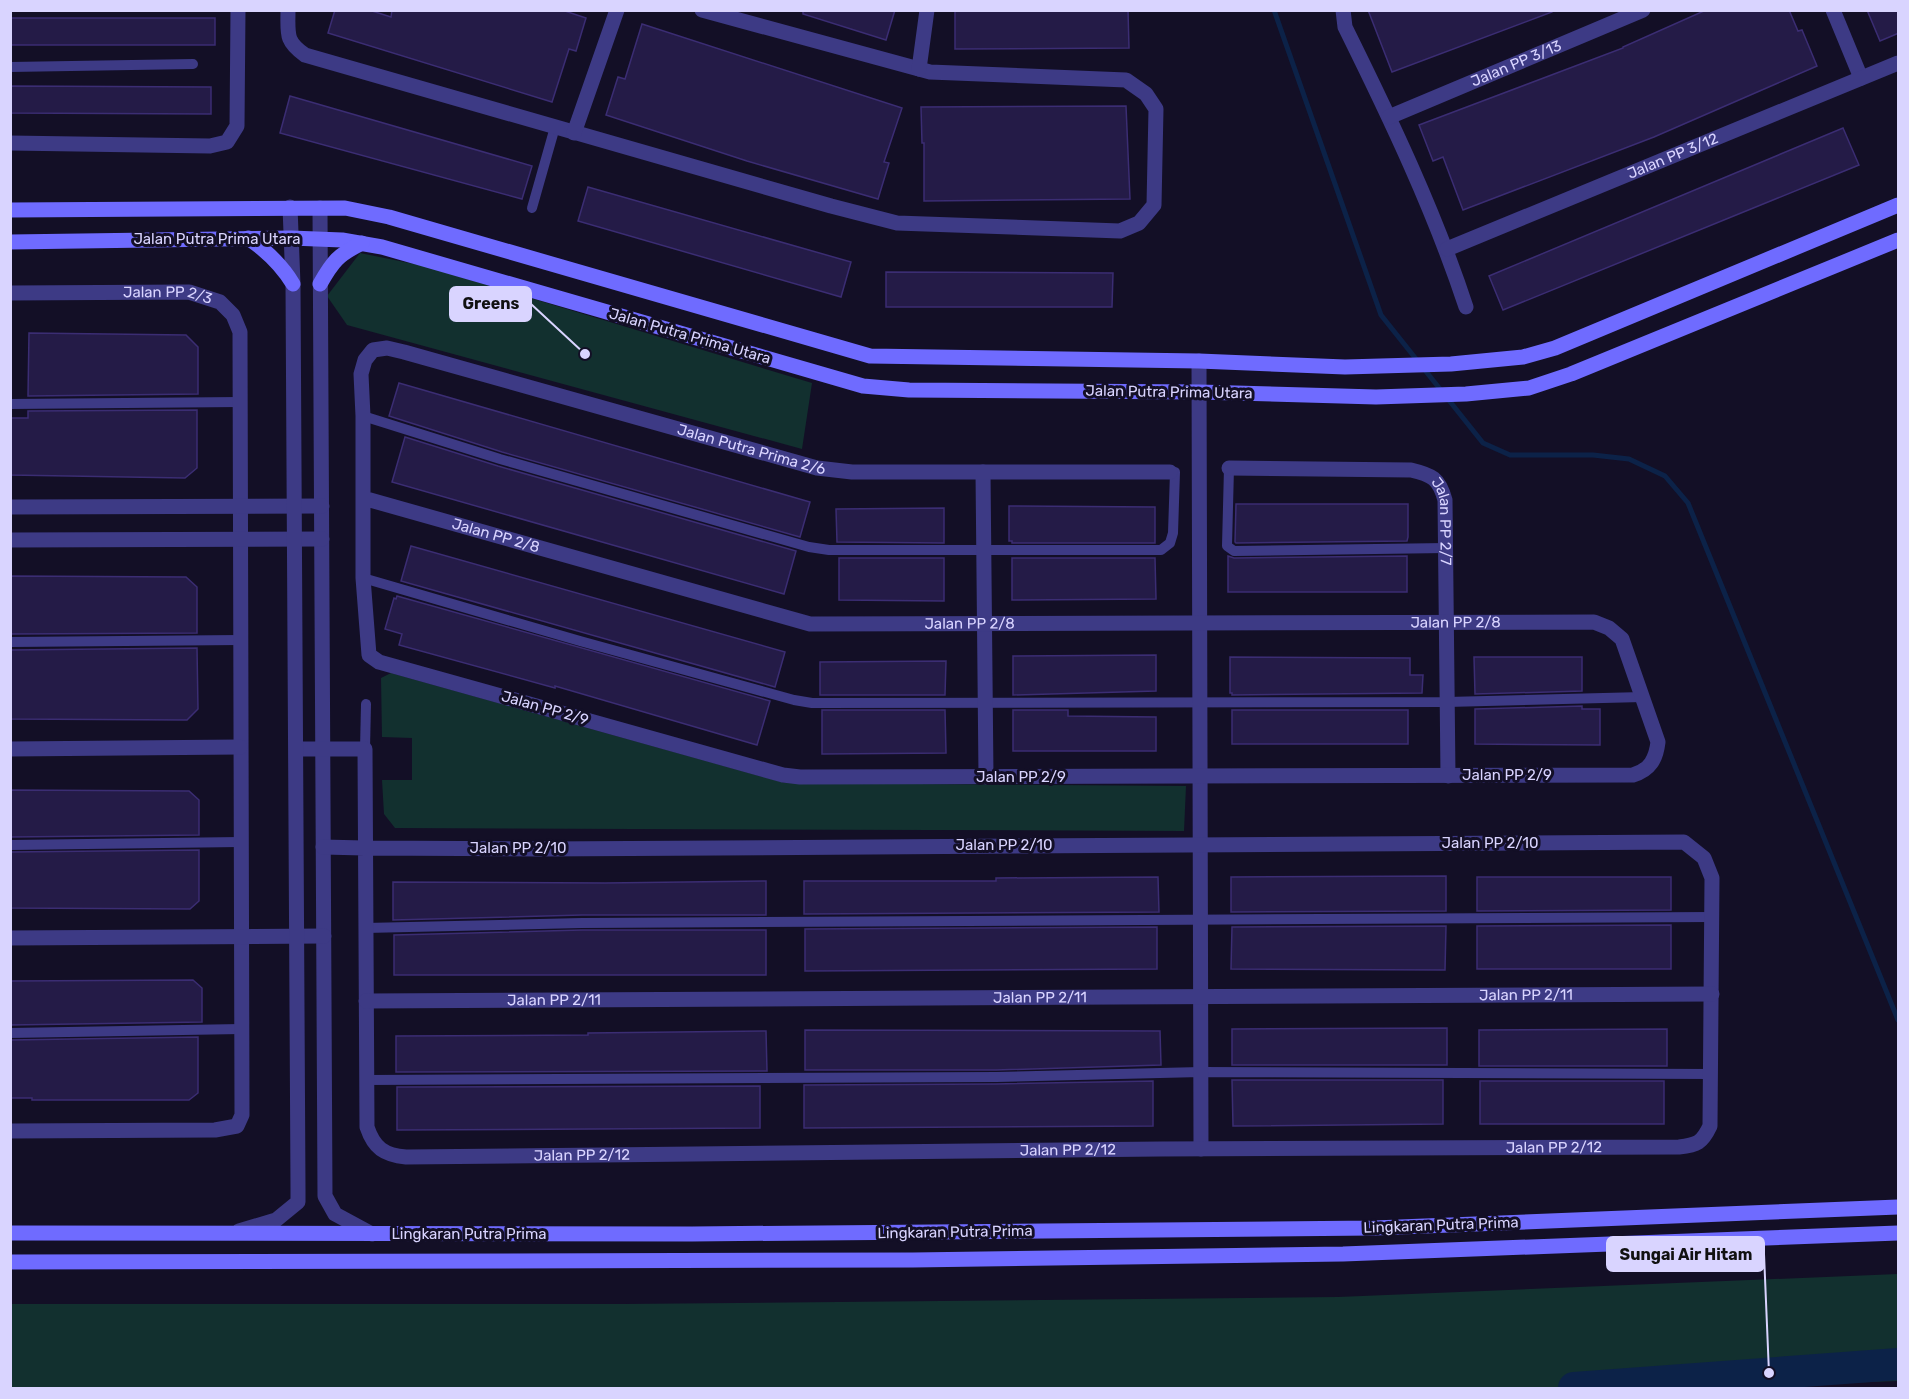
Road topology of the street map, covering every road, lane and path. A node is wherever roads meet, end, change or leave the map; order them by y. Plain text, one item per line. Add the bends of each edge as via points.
1 (238, 10) edge
2 (288, 10) edge
3 (617, 10) edge
4 (702, 10) edge
5 (927, 10) edge
6 (1343, 10) edge
7 (1643, 10) edge
8 (1833, 10) edge
9 (1899, 63) edge
10 (194, 64) dead end
11 (10, 67) edge
12 (919, 69) junction
13 (1861, 78) junction
14 (1389, 117) junction
15 (555, 127) junction
16 (574, 133) junction
17 (10, 144) edge
18 (1899, 205) edge
19 (290, 207) junction
20 (320, 208) junction
21 (532, 208) dead end
22 (10, 210) edge
23 (248, 238) junction
24 (291, 238) junction
25 (319, 239) junction
26 (1899, 240) edge
27 (10, 242) edge
28 (362, 243) junction
29 (1447, 249) junction
30 (293, 284) junction
31 (320, 284) junction
32 (10, 293) edge
33 (1466, 306) dead end
34 (1199, 361) junction
35 (1199, 392) junction
36 (240, 402) junction
37 (10, 404) edge
38 (363, 416) junction
39 (1229, 468) joint
40 (983, 472) junction
41 (1170, 472) joint
42 (363, 498) junction
43 (240, 506) junction
44 (295, 506) junction
45 (322, 506) junction
46 (10, 507) edge
47 (322, 539) junction
48 (10, 540) edge
49 (240, 540) junction
50 (295, 540) junction
51 (1446, 548) junction
52 (984, 549) junction
53 (363, 578) junction
54 (1200, 622) junction
55 (1446, 622) junction
56 (985, 624) junction
57 (240, 640) junction
58 (10, 642) edge
59 (1643, 697) junction
60 (1447, 702) junction
61 (986, 703) junction
62 (366, 704) dead end
63 (1200, 704) junction
64 (240, 747) junction
65 (10, 748) edge
66 (297, 748) junction
67 (324, 748) junction
68 (365, 749) junction
69 (1448, 776) junction
70 (986, 777) junction
71 (1200, 777) junction
72 (240, 842) junction
73 (1200, 844) junction
74 (10, 845) edge
75 (323, 848) junction
76 (364, 848) junction
77 (1712, 917) junction
78 (1200, 920) junction
79 (365, 928) junction
80 (240, 936) junction
81 (297, 936) junction
82 (324, 936) junction
83 (10, 938) edge
84 (1712, 994) junction
85 (1201, 997) junction
86 (366, 1001) junction
87 (241, 1029) junction
88 (10, 1033) edge
89 (1201, 1072) junction
90 (1711, 1074) junction
91 (367, 1080) junction
92 (10, 1131) edge
93 (1201, 1149) junction
94 (1899, 1206) edge
95 (10, 1233) edge
96 (1899, 1233) edge
97 (230, 1234) junction
98 (372, 1234) junction
99 (10, 1262) edge

1 - 17 street via 237,126 227,142 210,146
2 - 15 street via 288,35 293,46 305,55
3 - 16 street
4 - 12 street
5 - 12 street
6 - 14 street via 1345,27
7 - 14 street, Jalan PP 3/13
8 - 13 street
9 - 13 street, Jalan PP 3/12
10 - 11 lane
12 - 16 street via 1126,80 1146,94 1156,109 1154,205 1139,223 1120,231 897,223
13 - 29 street, Jalan PP 3/12
14 - 29 street
15 - 16 street
15 - 21 lane
18 - 34 main road, Jalan Putra Prima Utara via 1555,348 1523,357 1345,367
19 - 20 main road, Jalan Putra Prima Utara
19 - 22 main road, Jalan Putra Prima Utara
19 - 24 street
20 - 25 street
20 - 34 main road, Jalan Putra Prima Utara via 345,208 388,217 870,356
23 - 24 main road, Jalan Putra Prima Utara
23 - 27 main road, Jalan Putra Prima Utara
23 - 30 main road via 283,267
24 - 25 main road, Jalan Putra Prima Utara
24 - 30 street
25 - 28 main road, Jalan Putra Prima Utara
25 - 31 street
26 - 35 main road, Jalan Putra Prima Utara via 1529,388 1376,397
28 - 31 main road via 344,252
28 - 35 main road, Jalan Putra Prima Utara via 863,386 909,390
29 - 33 street
30 - 44 street
31 - 45 street
32 - 36 street, Jalan PP 2/3 via 189,292 220,302 233,315 240,332
34 - 35 street
35 - 54 street
36 - 37 lane
36 - 43 street, Jalan PP 2/3
38 - 40 street, Jalan Putra Prima 2/6 via 361,375 365,360 373,350 387,348 816,468 852,472
38 - 42 street
38 - 52 lane via 810,547
39 - 51 street, Jalan PP 2/7 via 1426,474 1441,485
39 - 51 lane via 1227,546 1234,551
40 - 41 street, Jalan Putra Prima 2/6
40 - 52 street
41 - 52 lane via 1175,472 1173,533 1170,543 1161,550
42 - 53 street
42 - 56 street, Jalan PP 2/8 via 810,624
43 - 44 street
43 - 46 street
43 - 49 street, Jalan PP 2/3
44 - 45 street
44 - 50 street
45 - 47 street
47 - 50 street
47 - 67 street
48 - 49 street
49 - 50 street
49 - 57 street, Jalan PP 2/3
50 - 66 street
51 - 55 street, Jalan PP 2/7
52 - 56 street
53 - 61 lane via 794,700
53 - 70 street, Jalan PP 2/9 via 369,655 379,662 783,775
54 - 55 street, Jalan PP 2/8
54 - 56 street, Jalan PP 2/8
54 - 63 street
55 - 59 street, Jalan PP 2/8 via 1594,622 1622,639
55 - 60 street, Jalan PP 2/7
56 - 61 street
57 - 58 lane
57 - 64 street, Jalan PP 2/3
59 - 60 lane
59 - 69 street, Jalan PP 2/9 via 1658,742 1657,755 1643,772
60 - 63 lane
60 - 69 street, Jalan PP 2/7
61 - 63 lane
61 - 70 street
62 - 68 lane
63 - 71 street
64 - 65 street
64 - 72 street, Jalan PP 2/3
66 - 67 street
66 - 81 street
67 - 68 street
67 - 75 street
68 - 76 street
69 - 71 street, Jalan PP 2/9
70 - 71 street, Jalan PP 2/9
71 - 73 street
72 - 74 lane
72 - 80 street, Jalan PP 2/3
73 - 76 street, Jalan PP 2/10
73 - 77 street, Jalan PP 2/10 via 1684,842 1709,867
73 - 78 street
75 - 76 street, Jalan PP 2/10
75 - 82 street
76 - 79 street
77 - 78 lane
77 - 84 street
78 - 79 lane
78 - 85 street
79 - 86 street
80 - 81 street
80 - 83 street
80 - 87 street, Jalan PP 2/3
81 - 82 street
81 - 97 street via 298,1202 276,1220
82 - 98 street via 325,1196 335,1214
84 - 85 street, Jalan PP 2/11
84 - 90 street
85 - 86 street, Jalan PP 2/11
85 - 89 street
86 - 91 street
87 - 88 lane
87 - 92 street, Jalan PP 2/3 via 242,1115 237,1126 215,1130
89 - 90 lane
89 - 91 lane via 996,1077
89 - 93 street
90 - 93 street, Jalan PP 2/12 via 1710,1126 1695,1145
91 - 93 street, Jalan PP 2/12 via 367,1127 371,1140 390,1155 406,1157
94 - 98 main road, Lingkaran Putra Prima via 1374,1228
95 - 97 main road, Lingkaran Putra Prima
96 - 99 main road, Lingkaran Putra Prima via 1283,1255
97 - 98 main road, Lingkaran Putra Prima

